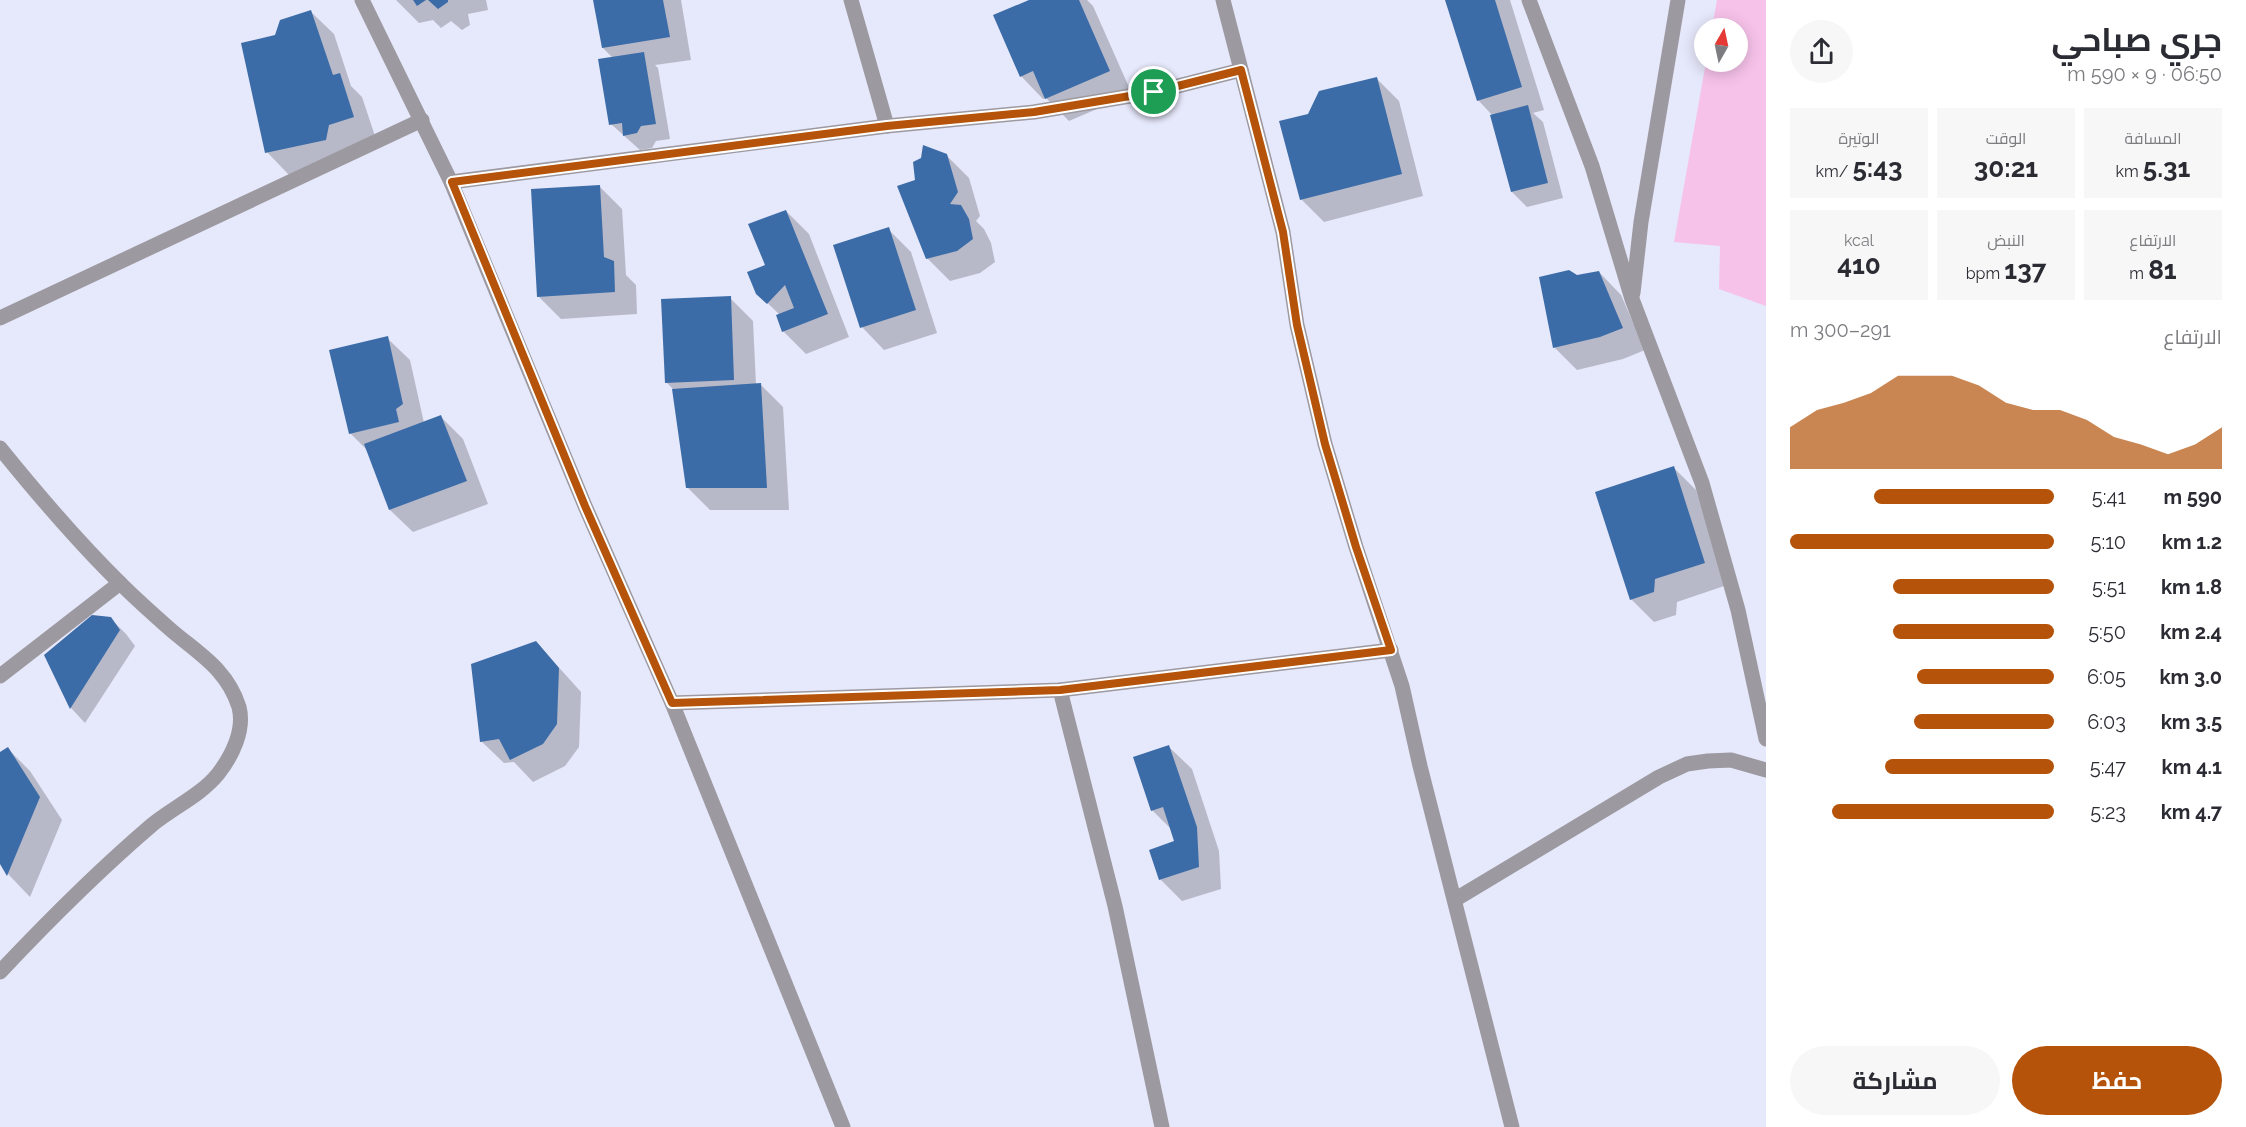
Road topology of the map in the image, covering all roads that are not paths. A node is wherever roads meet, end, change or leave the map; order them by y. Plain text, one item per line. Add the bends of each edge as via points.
1 (362, 0) edge
2 (851, 0) edge
3 (1223, 0) edge
4 (1529, 0) edge
5 (1678, 0) edge
6 (1241, 70) junction
7 (422, 120) junction
8 (887, 126) junction
9 (452, 182) junction
10 (1632, 299) junction
11 (0, 318) edge
12 (0, 448) edge
13 (120, 583) junction
14 (1391, 650) junction
15 (0, 676) edge
16 (1060, 690) junction
17 (672, 703) junction
18 (1766, 739) edge
19 (1766, 770) edge
20 (1456, 899) junction
21 (0, 972) edge
22 (843, 1127) edge
23 (1162, 1127) edge
24 (1512, 1127) edge

1 - 7 street
2 - 8 street
3 - 6 street
4 - 10 street via 1592,166
5 - 10 street
6 - 8 street via 1154,92 1034,112
6 - 14 street via 1283,232 1297,325 1325,444
7 - 9 street
7 - 11 street
8 - 9 street
9 - 17 street via 585,506
10 - 18 street via 1702,483 1738,610
12 - 13 street
13 - 15 street
13 - 21 street via 217,667 239,708 235,746 217,775 112,861
14 - 16 street
14 - 20 street
16 - 17 street
16 - 23 street via 1115,906
17 - 22 street
19 - 20 street via 1731,760 1687,764
20 - 24 street

